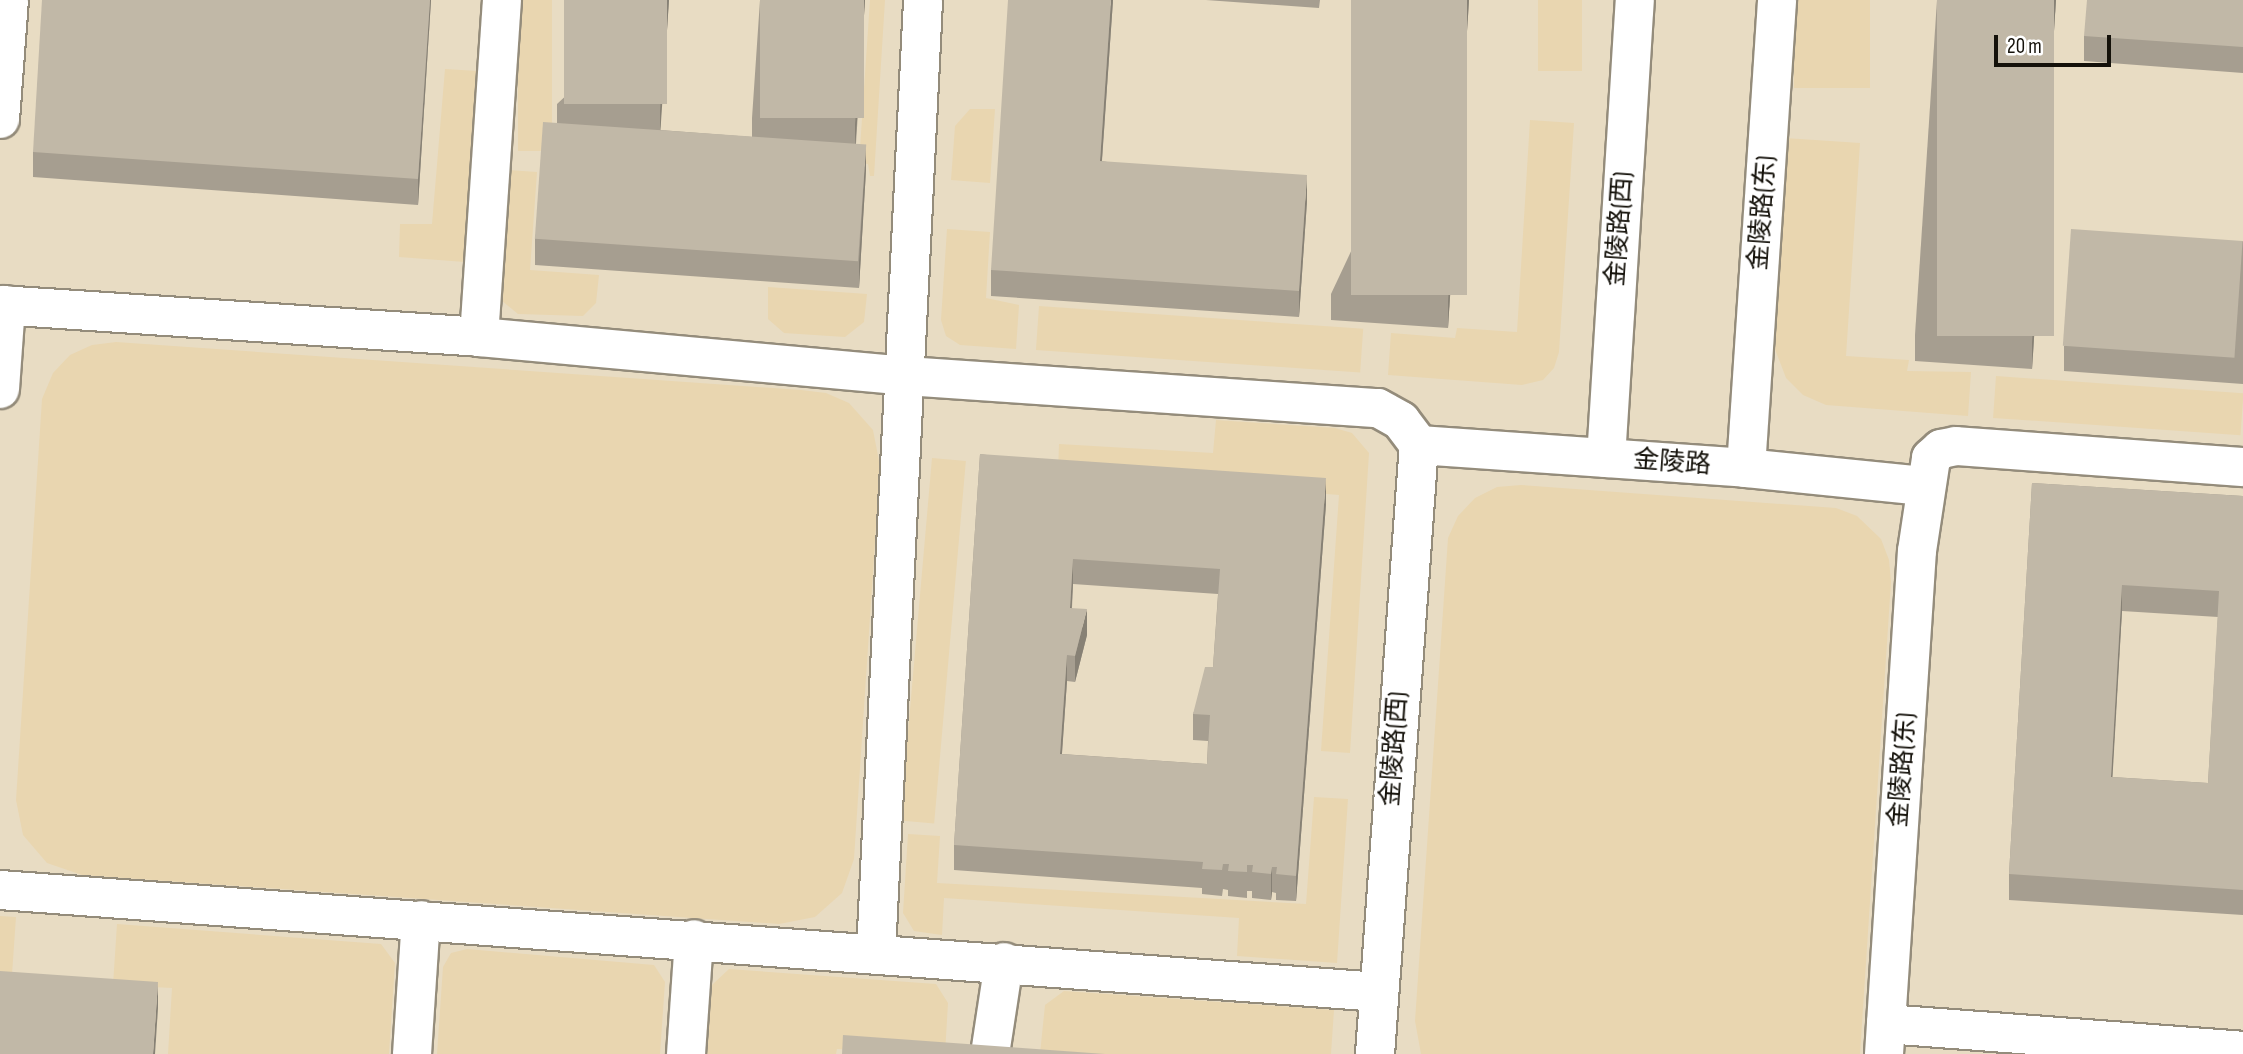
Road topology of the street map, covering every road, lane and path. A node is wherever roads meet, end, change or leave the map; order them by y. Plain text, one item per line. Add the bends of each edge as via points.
1 (9, 0) edge
2 (502, 0) edge
3 (923, 0) edge
4 (1635, 0) edge
5 (1777, 0) edge
6 (0, 118) edge
7 (3, 305) edge
8 (479, 337) junction
9 (906, 376) junction
10 (0, 390) edge
11 (1419, 445) junction
12 (1606, 458) junction
13 (2243, 467) edge
14 (1746, 468) junction
15 (1924, 486) junction
16 (0, 890) edge
17 (421, 920) junction
18 (694, 939) junction
19 (876, 952) junction
20 (1004, 962) junction
21 (1379, 992) junction
22 (1885, 1039) edge
23 (2243, 1051) edge
24 (412, 1054) edge
25 (686, 1054) edge
26 (990, 1054) edge
27 (1375, 1054) edge

1 - 6 street
2 - 8 street
3 - 9 street
4 - 12 street, 金陵路(西)
5 - 14 street, 金陵路(东)
7 - 8 street
7 - 10 street
8 - 9 street
9 - 11 street via 1378,408 1401,421
9 - 19 street
11 - 12 street, 金陵路
11 - 21 street, 金陵路(西)
12 - 14 street, 金陵路
13 - 15 street, 金陵路(东) via 1956,446 1934,455
14 - 15 street, 金陵路
15 - 22 street, 金陵路(东)
16 - 17 street
17 - 18 street
17 - 24 street
18 - 19 street
18 - 25 street
19 - 20 street
20 - 21 street
20 - 26 street
21 - 27 street, 金陵路(西)
22 - 23 street

